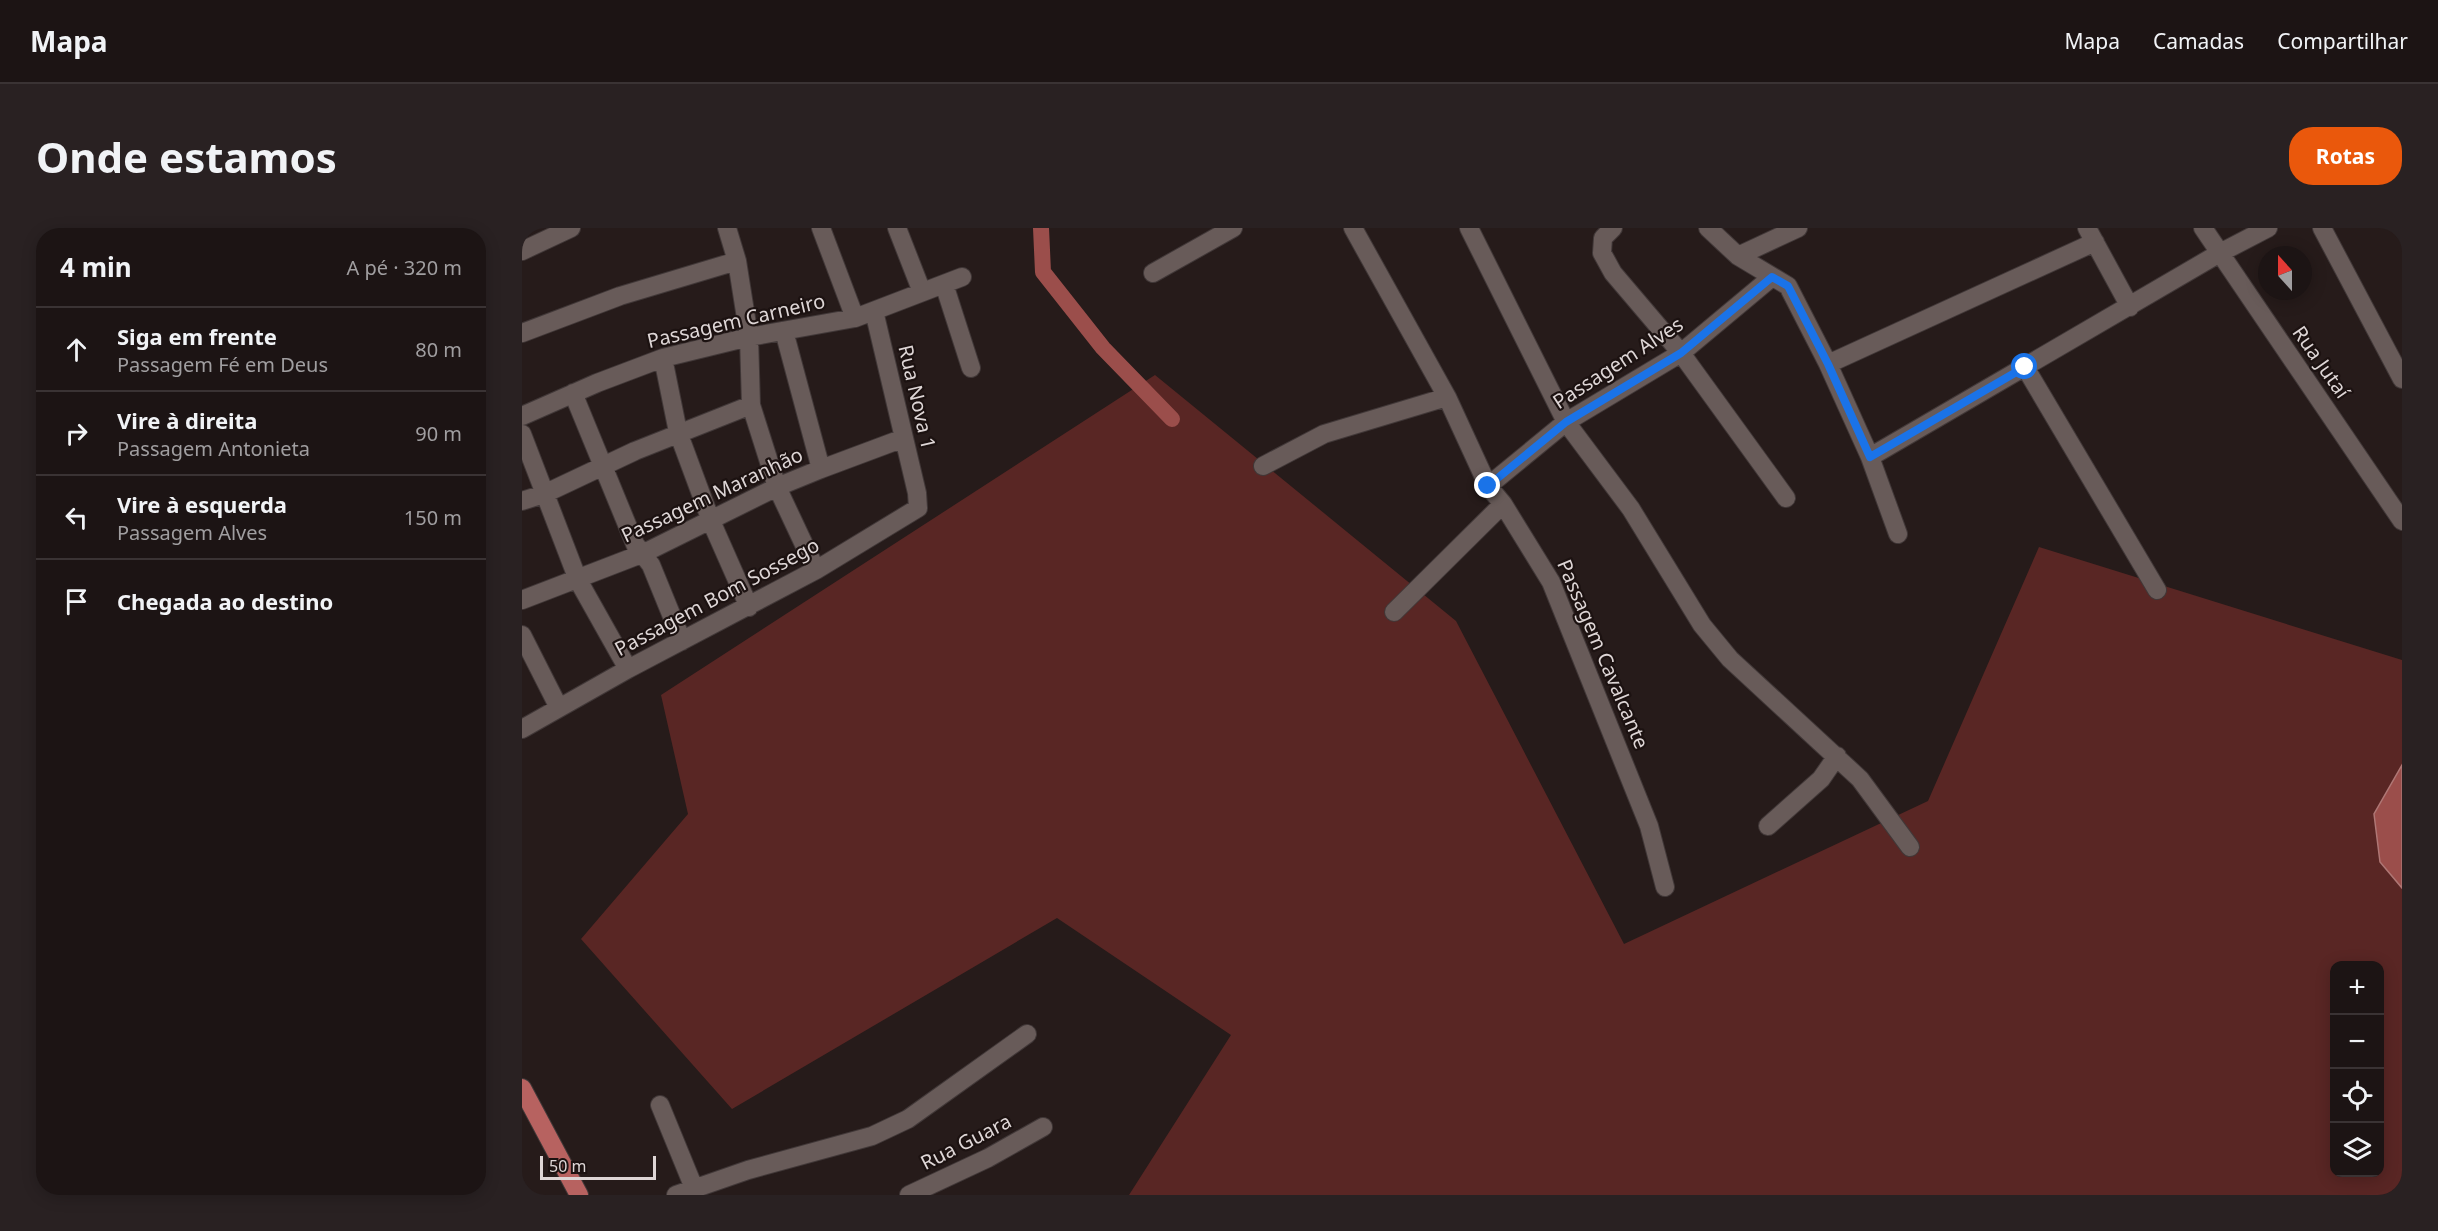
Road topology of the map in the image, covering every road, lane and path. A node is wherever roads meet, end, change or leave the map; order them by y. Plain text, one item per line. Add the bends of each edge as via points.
1 (571, 228) edge
2 (727, 228) edge
3 (821, 228) edge
4 (897, 228) edge
5 (1233, 228) edge
6 (1353, 228) edge
7 (1469, 228) edge
8 (1613, 228) edge
9 (1708, 228) edge
10 (1798, 228) edge
11 (2203, 228) edge
12 (2268, 228) edge
13 (2322, 228) edge
14 (2091, 235) edge
15 (522, 251) edge
16 (2218, 254) junction
17 (1738, 256) junction
18 (737, 261) junction
19 (1153, 273) dead end
20 (962, 277) dead end
21 (1772, 277) junction
22 (944, 284) junction
23 (922, 292) junction
24 (2130, 307) junction
25 (874, 311) junction
26 (855, 318) junction
27 (784, 331) junction
28 (522, 333) edge
29 (749, 337) junction
30 (1681, 353) junction
31 (663, 358) junction
32 (1828, 364) junction
33 (2025, 367) junction
34 (971, 368) dead end
35 (2402, 379) edge
36 (573, 393) junction
37 (1447, 397) junction
38 (751, 405) junction
39 (522, 416) edge
40 (1566, 422) junction
41 (678, 432) junction
42 (522, 434) edge
43 (904, 438) junction
44 (1870, 457) junction
45 (1263, 466) dead end
46 (602, 468) junction
47 (821, 469) junction
48 (1488, 486) junction
49 (777, 487) junction
50 (917, 493) joint
51 (544, 494) junction
52 (1786, 498) dead end
53 (522, 501) edge
54 (1503, 504) junction
55 (711, 521) junction
56 (2402, 522) edge
57 (1898, 534) dead end
58 (644, 553) junction
59 (816, 570) junction
60 (578, 580) junction
61 (2157, 590) dead end
62 (522, 600) edge
63 (749, 607) junction
64 (1395, 612) dead end
65 (522, 636) edge
66 (682, 641) junction
67 (628, 669) junction
68 (559, 708) junction
69 (522, 729) edge
70 (1837, 756) junction
71 (1768, 826) dead end
72 (1910, 848) dead end
73 (1665, 887) dead end
74 (1027, 1034) dead end
75 (522, 1088) edge
76 (660, 1105) dead end
77 (1043, 1127) dead end
78 (694, 1188) junction
79 (579, 1195) edge
80 (676, 1195) edge
81 (909, 1195) edge

1 - 15 street
2 - 18 street
3 - 26 street
4 - 23 street
5 - 19 street
6 - 37 street, Passagem Cavalcante
7 - 40 street
8 - 30 street via 1603,238 1602,253 1612,273
9 - 17 street
10 - 17 street
11 - 16 street, Rua Jutaí
12 - 16 street
13 - 35 street
14 - 24 street
14 - 32 street
16 - 24 street
16 - 56 street, Rua Jutaí
17 - 21 street
18 - 28 street via 620,296
18 - 29 street
20 - 22 street, Passagem Carneiro
21 - 30 street, Passagem Alves
21 - 32 street via 1788,286
22 - 23 street, Passagem Carneiro
22 - 34 street
23 - 25 street, Passagem Carneiro
24 - 33 street
25 - 26 street, Passagem Carneiro
25 - 43 street, Rua Nova 1
26 - 27 street, Passagem Carneiro
27 - 29 street, Passagem Carneiro
27 - 47 street, Passagem Maranhão
29 - 31 street, Passagem Carneiro
29 - 38 street
30 - 40 street, Passagem Alves
30 - 52 street
31 - 36 street, Passagem Carneiro
31 - 41 street
32 - 44 street
33 - 44 street
33 - 61 street
36 - 39 street, Passagem Carneiro
36 - 46 street
37 - 45 street via 1324,434
37 - 48 street, Passagem Cavalcante
38 - 41 street
38 - 49 street
40 - 48 street, Passagem Alves
40 - 70 street via 1631,509 1702,625 1730,658
41 - 46 street
41 - 55 street
42 - 51 street
43 - 47 street
43 - 50 street, Rua Nova 1
44 - 57 street
46 - 51 street
46 - 58 street via 635,544
47 - 49 street, Passagem Maranhão
48 - 54 street, Passagem Cavalcante
49 - 55 street, Passagem Maranhão
49 - 59 street
50 - 59 street, Passagem Bom Sossego via 918,508 912,514
51 - 53 street
51 - 60 street
54 - 64 street
54 - 73 street, Passagem Cavalcante via 1551,582 1649,826
55 - 58 street, Passagem Maranhão
55 - 63 street
58 - 60 street, Passagem Maranhão
58 - 66 street
59 - 63 street, Passagem Bom Sossego
60 - 62 street, Passagem Maranhão
60 - 67 street
63 - 66 street, Passagem Bom Sossego
65 - 68 street
66 - 67 street, Passagem Bom Sossego
67 - 68 street, Passagem Bom Sossego
68 - 69 street, Passagem Bom Sossego
70 - 71 street via 1821,779
70 - 72 street via 1860,779
74 - 78 street via 908,1119 872,1136
75 - 79 main road
76 - 78 street
77 - 81 street, Rua Guara
78 - 80 street

